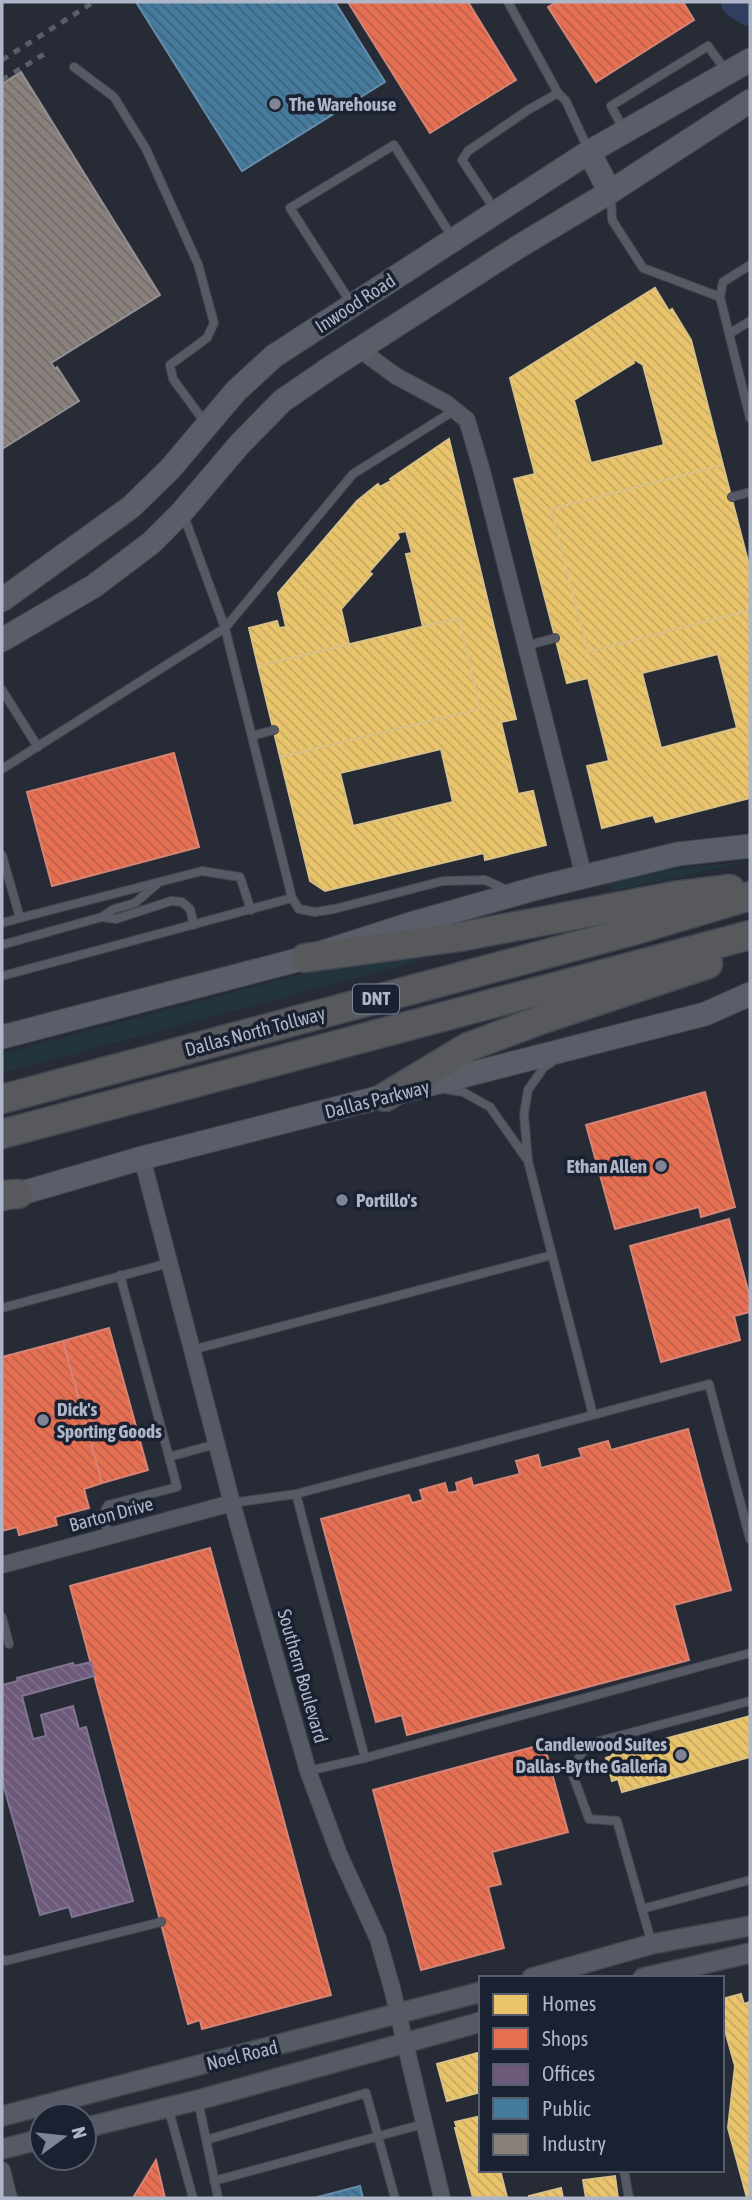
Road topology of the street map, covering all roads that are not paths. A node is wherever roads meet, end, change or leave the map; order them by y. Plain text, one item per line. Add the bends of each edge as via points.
1 (508, 2) edge
2 (750, 60) edge
3 (74, 68) dead end
4 (728, 73) junction
5 (558, 93) junction
6 (750, 101) edge
7 (625, 132) junction
8 (589, 152) junction
9 (610, 192) junction
10 (495, 211) junction
11 (453, 239) junction
12 (750, 265) edge
13 (720, 297) junction
14 (344, 311) junction
15 (750, 321) edge
16 (729, 334) junction
17 (359, 349) junction
18 (455, 411) junction
19 (750, 418) edge
20 (207, 424) junction
21 (750, 492) edge
22 (732, 497) dead end
23 (182, 512) junction
24 (2, 600) edge
25 (225, 628) junction
26 (555, 638) dead end
27 (2, 640) edge
28 (525, 646) junction
29 (2, 690) edge
30 (274, 730) dead end
31 (252, 736) junction
32 (38, 747) junction
33 (2, 769) edge
34 (750, 846) edge
35 (2, 855) edge
36 (584, 877) junction
37 (160, 882) junction
38 (750, 886) edge
39 (516, 894) junction
40 (750, 896) edge
41 (292, 898) junction
42 (251, 910) junction
43 (20, 918) junction
44 (102, 918) junction
45 (2, 923) edge
46 (194, 925) junction
47 (750, 935) edge
48 (5, 944) dead end
49 (750, 950) edge
50 (305, 958) junction
51 (2, 976) edge
52 (750, 994) edge
53 (2, 1037) edge
54 (576, 1047) junction
55 (429, 1086) junction
56 (385, 1097) junction
57 (2, 1099) edge
58 (2, 1134) edge
59 (142, 1158) junction
60 (528, 1161) junction
61 (7, 1196) edge
62 (552, 1255) junction
63 (169, 1263) junction
64 (120, 1275) junction
65 (2, 1308) edge
66 (192, 1350) junction
67 (593, 1415) junction
68 (216, 1444) junction
69 (169, 1457) junction
70 (296, 1494) junction
71 (232, 1503) junction
72 (108, 1536) junction
73 (750, 1539) edge
74 (2, 1564) edge
75 (2, 1617) edge
76 (9, 1644) dead end
77 (750, 1653) edge
78 (750, 1700) edge
79 (365, 1758) junction
80 (309, 1771) junction
81 (750, 1880) edge
82 (642, 1909) junction
83 (161, 1922) dead end
84 (750, 1926) edge
85 (652, 1944) junction
86 (750, 1953) edge
87 (2, 1959) edge
88 (671, 1974) edge
89 (539, 1976) edge
90 (479, 1993) edge
91 (398, 2015) junction
92 (479, 2023) edge
93 (404, 2043) junction
94 (261, 2051) junction
95 (198, 2100) junction
96 (168, 2107) junction
97 (2, 2116) edge
98 (98, 2124) edge
99 (423, 2124) junction
100 (379, 2136) junction
101 (206, 2140) junction
102 (28, 2142) edge
103 (2, 2149) edge
104 (2, 2170) edge
105 (624, 2172) edge
106 (214, 2181) junction
107 (9, 2198) edge
108 (193, 2198) edge
109 (218, 2198) edge
110 (396, 2198) edge
111 (442, 2198) edge
112 (629, 2198) edge

1 - 5 lane
2 - 4 main road, Inwood Road
3 - 20 lane via 114,97 146,149 198,264 214,323 207,338 170,365 170,372
4 - 7 main road, Inwood Road
4 - 7 lane via 708,46 611,106
5 - 8 lane
5 - 10 lane via 468,151 462,160
6 - 9 main road
7 - 8 main road, Inwood Road
8 - 9 main road
8 - 10 main road, Inwood Road
9 - 13 lane via 612,220 643,268
9 - 17 main road
10 - 11 main road, Inwood Road
11 - 14 main road, Inwood Road
11 - 14 lane via 394,145 290,208
12 - 13 lane via 723,282
13 - 16 lane
14 - 17 main road
14 - 20 main road, Inwood Road via 274,356
15 - 16 lane
16 - 19 lane
17 - 18 street
17 - 23 main road via 282,401
18 - 25 lane via 353,474
18 - 28 street via 467,420
20 - 24 main road, Inwood Road via 131,507
21 - 22 lane
23 - 25 lane
23 - 27 main road via 151,543 94,586
25 - 31 lane
25 - 32 lane
26 - 28 lane
28 - 36 street
29 - 32 lane
30 - 31 lane
31 - 41 lane
32 - 33 lane
34 - 36 main road via 678,854
35 - 43 lane
36 - 39 main road
37 - 42 lane via 202,871 240,877
37 - 43 lane
37 - 44 lane via 135,903
38 - 50 highway via 459,937
39 - 41 lane via 485,880 443,881 315,912 299,909
39 - 50 main road
40 - 57 highway, Dallas North Tollway / DNT
41 - 42 lane
42 - 46 lane
43 - 45 lane
44 - 46 lane via 116,919 171,901 190,909
44 - 48 lane
46 - 51 lane
47 - 58 highway, Dallas North Tollway / DNT
49 - 56 highway via 468,1047
50 - 53 main road
52 - 54 main road, Dallas Parkway via 705,1014
54 - 55 main road, Dallas Parkway
54 - 60 lane via 544,1067 528,1090 524,1114
55 - 56 main road, Dallas Parkway
55 - 60 lane via 463,1092 490,1107
56 - 59 main road, Dallas Parkway
59 - 61 main road, Dallas Parkway
59 - 63 street, Southern Boulevard
60 - 62 lane
62 - 66 lane
62 - 67 lane
63 - 64 lane
63 - 66 street, Southern Boulevard
64 - 65 lane
64 - 69 lane
66 - 68 street, Southern Boulevard
67 - 70 lane
67 - 73 lane via 709,1384
68 - 69 lane
68 - 71 street, Southern Boulevard
69 - 72 lane via 177,1487 108,1505 103,1514
70 - 71 lane
70 - 79 lane
71 - 72 street, Barton Drive
71 - 80 street, Southern Boulevard
72 - 74 street, Barton Drive
75 - 76 lane
77 - 79 lane
78 - 82 lane via 587,1744 571,1770 589,1819 617,1821
79 - 80 lane
80 - 91 street, Southern Boulevard via 377,1940
81 - 82 lane
82 - 85 lane
83 - 87 lane
84 - 85 street
85 - 88 street
85 - 89 street
86 - 88 street
90 - 91 street, Noel Road
91 - 93 street, Southern Boulevard
91 - 94 street, Noel Road
92 - 93 street, Noel Road
93 - 95 street, Noel Road
93 - 99 street, Southern Boulevard
94 - 95 street via 242,2067 219,2074
94 - 97 street, Noel Road
95 - 96 street, Noel Road
95 - 101 lane
96 - 98 street, Noel Road
96 - 108 lane
99 - 100 lane
99 - 111 street, Southern Boulevard
100 - 101 lane via 366,2093
100 - 106 lane
100 - 110 lane
101 - 106 lane
102 - 103 street
104 - 107 street
105 - 112 lane
106 - 109 lane

